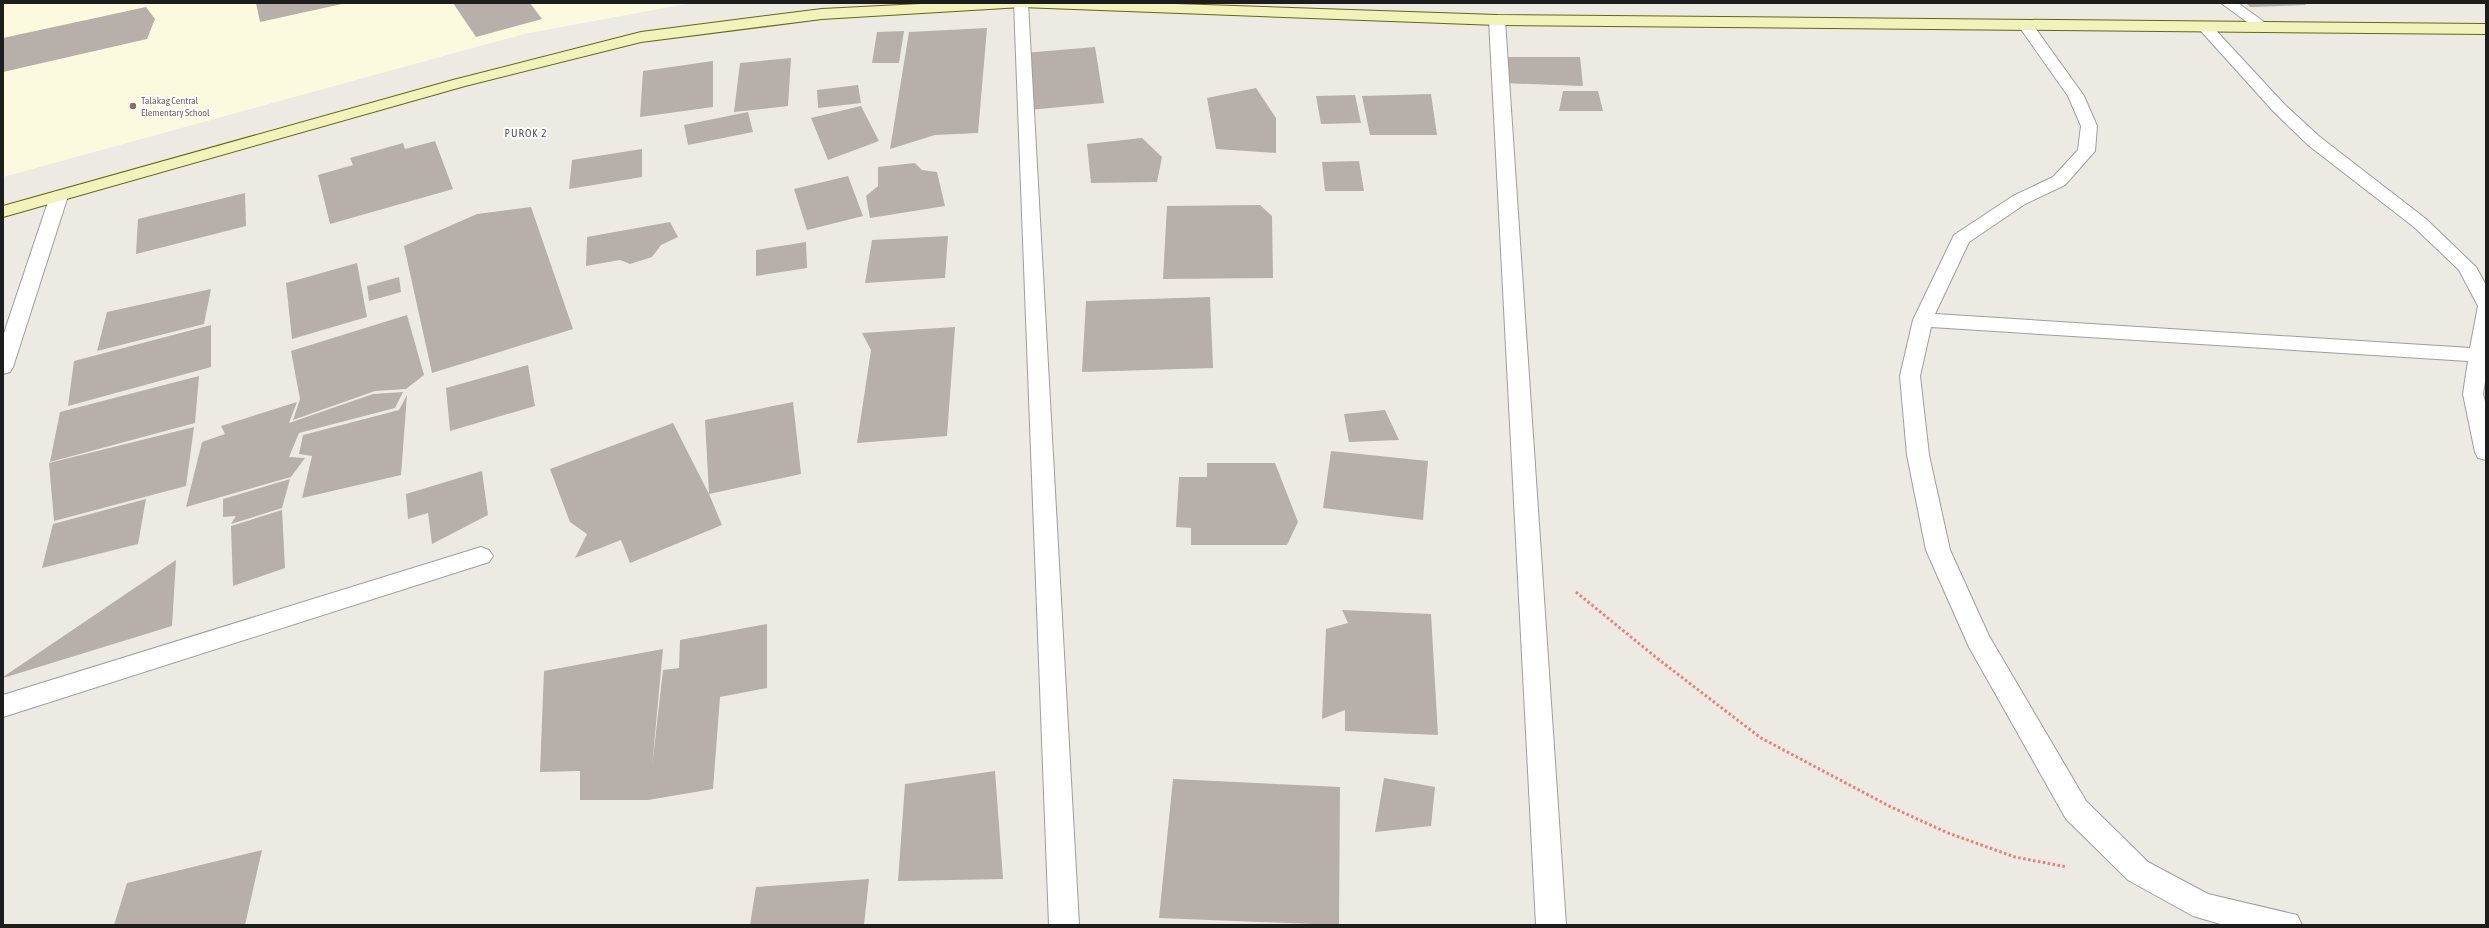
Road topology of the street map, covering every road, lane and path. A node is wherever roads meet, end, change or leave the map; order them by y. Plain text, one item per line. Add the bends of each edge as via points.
1 (1021, 3) edge
2 (2228, 3) edge
3 (1497, 20) junction
4 (2026, 25) junction
5 (2205, 27) junction
6 (2263, 27) junction
7 (2486, 29) edge
8 (59, 196) junction
9 (3, 212) edge
10 (2486, 303) edge
11 (2486, 309) edge
12 (1923, 320) junction
13 (2480, 355) junction
14 (3, 367) edge
15 (2486, 452) edge
16 (1528, 552) junction
17 (481, 556) dead end
18 (3, 706) edge
19 (2138, 871) junction
20 (1064, 925) edge
21 (1551, 925) edge
22 (2287, 925) edge

1 - 3 main road
1 - 8 main road via 822,14 641,37 459,83
1 - 20 street
2 - 6 street
3 - 4 main road
3 - 16 street
4 - 5 main road
4 - 12 street via 2076,96 2089,126 2086,151 2059,181 2019,200 1961,239
5 - 6 main road
5 - 10 street via 2279,108 2314,141 2420,222 2467,267
6 - 7 main road
8 - 9 main road
8 - 14 street
11 - 13 street
12 - 13 street
12 - 19 street via 1910,376 1918,456 1938,550 1978,640 2076,810
13 - 15 street via 2473,394
16 - 19 path via 1658,659 1761,738 1864,793 1948,833 2016,857 2066,867
16 - 21 street
17 - 18 street
19 - 22 street via 2202,906

